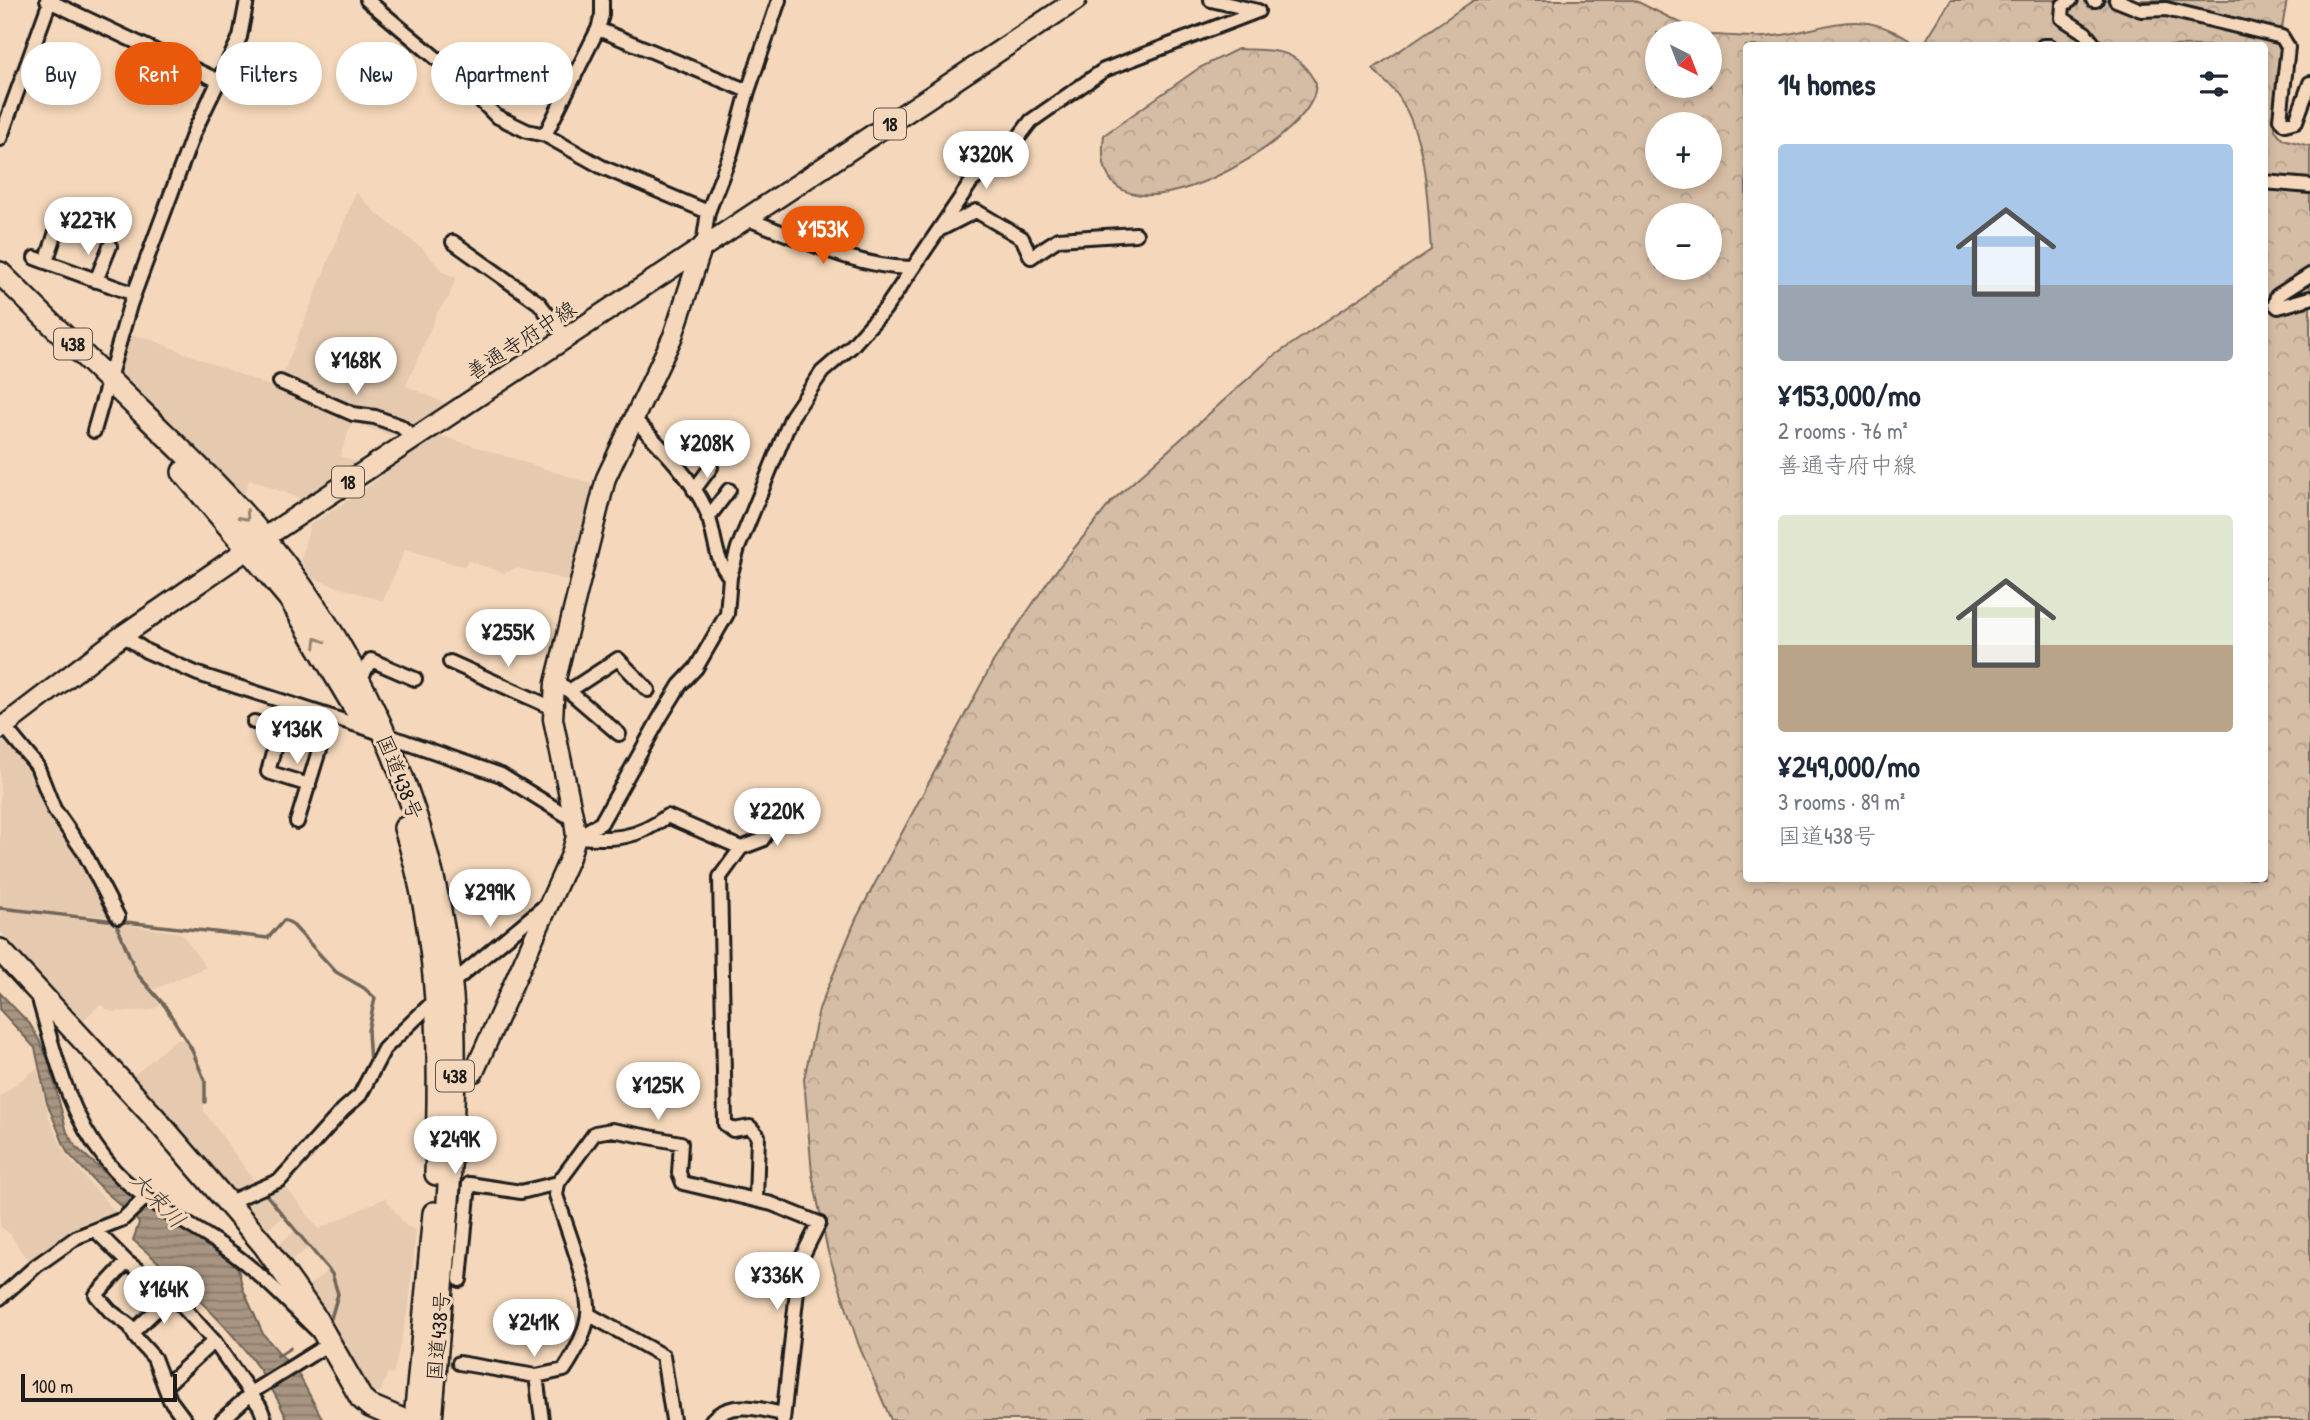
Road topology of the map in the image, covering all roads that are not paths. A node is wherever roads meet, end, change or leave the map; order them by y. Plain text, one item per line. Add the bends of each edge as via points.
1 (247, 0) edge
2 (367, 0) edge
3 (602, 0) edge
4 (779, 0) edge
5 (1076, 0) edge
6 (1211, 0) edge
7 (2071, 0) edge
8 (2116, 0) edge
9 (48, 1) edge
10 (598, 29) junction
11 (238, 42) edge
12 (2092, 42) edge
13 (216, 80) edge
14 (2310, 83) edge
15 (216, 87) edge
16 (748, 91) junction
17 (545, 135) junction
18 (0, 139) edge
19 (2268, 182) edge
20 (2310, 186) edge
21 (708, 212) junction
22 (745, 218) junction
23 (58, 226) dead end
24 (938, 231) junction
25 (1136, 234) dead end
26 (453, 242) dead end
27 (704, 245) junction
28 (110, 246) dead end
29 (911, 268) junction
30 (0, 273) edge
31 (2310, 275) edge
32 (96, 281) junction
33 (0, 290) edge
34 (134, 294) junction
35 (2310, 298) edge
36 (566, 338) junction
37 (280, 382) dead end
38 (108, 388) junction
39 (634, 419) junction
40 (94, 431) dead end
41 (415, 438) junction
42 (711, 467) dead end
43 (694, 491) junction
44 (729, 491) dead end
45 (709, 518) junction
46 (257, 543) junction
47 (730, 577) junction
48 (123, 635) junction
49 (450, 662) dead end
50 (415, 679) dead end
51 (359, 682) junction
52 (562, 685) junction
53 (648, 690) dead end
54 (286, 703) junction
55 (553, 708) junction
56 (329, 718) junction
57 (254, 722) dead end
58 (2, 727) edge
59 (279, 729) junction
60 (374, 731) junction
61 (619, 734) dead end
62 (309, 785) junction
63 (783, 808) dead end
64 (296, 814) dead end
65 (575, 828) junction
66 (741, 848) junction
67 (550, 902) junction
68 (118, 917) dead end
69 (0, 950) edge
70 (444, 991) junction
71 (42, 995) junction
72 (447, 1077) junction
73 (558, 1183) junction
74 (142, 1200) junction
75 (756, 1200) junction
76 (229, 1202) junction
77 (96, 1230) junction
78 (448, 1234) junction
79 (127, 1262) junction
80 (460, 1280) dead end
81 (172, 1295) junction
82 (0, 1298) edge
83 (588, 1314) junction
84 (133, 1332) junction
85 (214, 1341) junction
86 (330, 1343) junction
87 (459, 1363) dead end
88 (536, 1376) junction
89 (165, 1386) junction
90 (253, 1392) junction
91 (783, 1417) edge
92 (185, 1420) edge
93 (222, 1420) edge
94 (265, 1420) edge
95 (403, 1420) edge
96 (415, 1420) edge
97 (431, 1420) edge
98 (542, 1420) edge
99 (673, 1420) edge
100 (712, 1420) edge

1 - 11 street
2 - 17 street via 449,69 496,116
3 - 10 street
4 - 16 street
5 - 22 main road, 善通寺府中線 / 18
6 - 24 street via 1258,11 1104,70 1083,83 1031,121 1001,160 972,181
7 - 12 street via 2063,5 2062,18
8 - 14 street via 2141,10 2166,9 2282,37 2288,47 2280,119 2285,124 2296,121
9 - 13 street
9 - 18 street
10 - 16 street
10 - 17 street
15 - 34 street via 194,132
16 - 21 street
17 - 21 street via 602,167
19 - 20 street
21 - 27 street
22 - 27 main road, 善通寺府中線 / 18
22 - 29 street via 826,250 894,268
23 - 32 street via 40,260
24 - 25 street via 976,211 1022,238 1031,257 1058,239
24 - 29 street
26 - 36 street via 539,303
27 - 36 main road, 善通寺府中線 / 18
27 - 39 street via 673,336
28 - 32 street
29 - 47 street via 885,309 822,372 792,416
30 - 38 highway, 国道438号 / 438
31 - 35 street via 2277,296 2275,304
32 - 34 street
33 - 38 highway, 国道438号 / 438
34 - 38 street
36 - 41 main road, 善通寺府中線 / 18
37 - 41 street via 353,414 400,426
38 - 40 street
38 - 46 highway, 国道438号 / 438 via 196,465
39 - 43 street
39 - 52 street via 603,489
41 - 46 main road, 善通寺府中線 / 18
42 - 43 street
43 - 45 street
44 - 45 street
45 - 47 street via 721,567
46 - 48 main road, 善通寺府中線 / 18
46 - 51 highway, 国道438号 / 438 via 302,588
60 -> 46 highway, 国道438号 / 438
47 - 65 street via 727,614 713,641 667,706 601,823
48 - 54 street via 146,651 198,674
48 - 58 main road, 善通寺府中線 / 18
49 - 55 street
50 - 51 street via 371,660
51 - 60 highway, 国道438号 / 438
52 - 53 street via 618,660
52 - 55 street
52 - 61 street
54 - 56 street
54 - 59 street
55 - 65 street
56 - 60 street
56 - 62 street
57 - 59 street
58 - 68 street via 37,766 54,809 84,852
59 - 62 street via 268,772
60 - 65 street via 501,775
60 - 70 highway, 国道438号 / 438 via 421,830 443,919
62 - 64 street
63 - 66 street via 762,840
65 - 66 street via 627,838 649,830 667,816
65 - 67 street
66 - 75 street via 720,877 725,1124 733,1130 750,1127 758,1136
67 - 70 street
67 - 72 street via 474,1072
69 - 71 highway
70 - 72 highway, 国道438号 / 438
70 - 76 street via 384,1049 360,1095 281,1180
71 - 74 street via 40,1003 68,1096 103,1157
71 - 76 highway
72 - 78 highway, 国道438号 / 438
73 - 75 street via 595,1132 612,1130 681,1143 682,1183
73 - 78 street via 521,1192 469,1184
73 - 83 street via 556,1195
74 - 77 street via 123,1219
74 - 86 street via 236,1256
75 - 91 street via 819,1223 802,1257
76 - 86 highway via 279,1264
77 - 79 street
77 - 82 street via 77,1237 36,1266
78 - 80 street
78 - 96 highway, 国道438号 / 438
78 - 97 highway, 国道438号 / 438
79 - 81 street
79 - 84 street via 96,1295
81 - 84 street
81 - 85 street
83 - 88 street via 564,1370
83 - 99 street via 663,1356
84 - 89 street via 154,1358
85 - 89 street
85 - 90 street
86 - 90 street
86 - 95 highway via 361,1398
87 - 88 street
88 - 98 street
89 - 92 street
90 - 93 street
90 - 94 street
91 - 100 street via 744,1407

